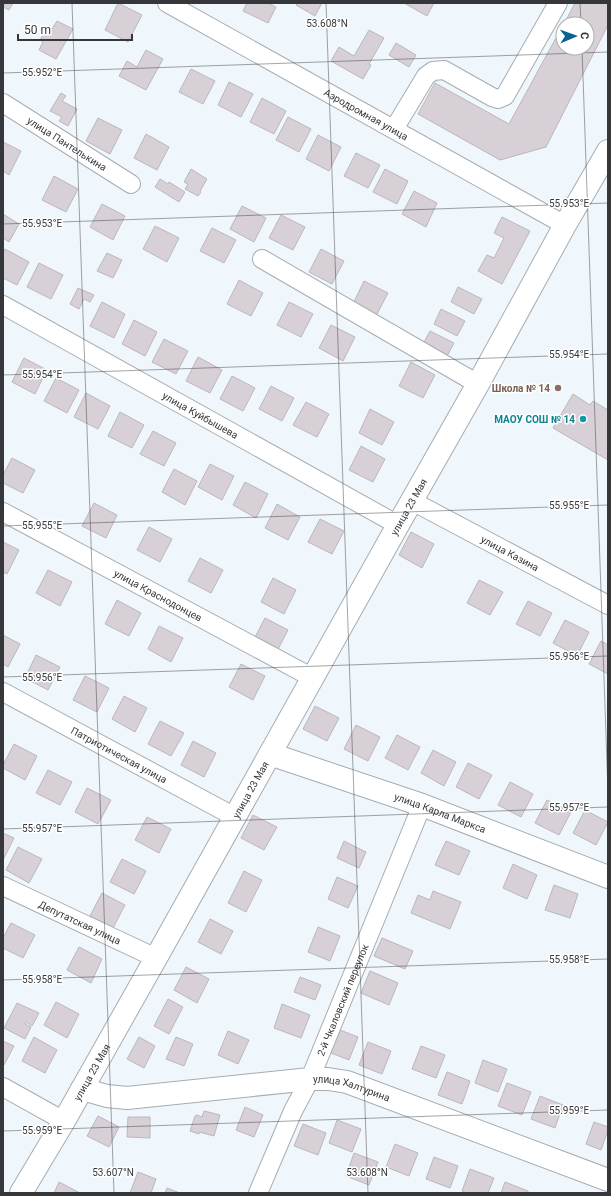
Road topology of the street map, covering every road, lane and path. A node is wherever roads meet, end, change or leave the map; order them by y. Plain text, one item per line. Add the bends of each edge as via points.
1 (167, 3) edge
2 (558, 3) edge
3 (3, 103) edge
4 (394, 129) junction
5 (608, 151) edge
6 (131, 184) dead end
7 (565, 225) junction
8 (262, 259) dead end
9 (3, 305) edge
10 (478, 384) junction
11 (412, 501) junction
12 (3, 512) edge
13 (398, 525) junction
14 (608, 605) edge
15 (313, 678) junction
16 (3, 692) edge
17 (270, 754) junction
18 (422, 805) junction
19 (235, 817) junction
20 (608, 877) edge
21 (3, 886) edge
22 (156, 958) junction
23 (310, 1079) junction
24 (3, 1087) edge
25 (82, 1089) junction
26 (64, 1121) junction
27 (608, 1180) edge
28 (21, 1193) edge
29 (258, 1193) edge

1 - 4 street, Аэродромная улица
2 - 4 street via 505,96 498,99 492,97 444,70 433,71 426,76
3 - 6 street, улица Пантелькина
4 - 7 street, Аэродромная улица
5 - 7 main road, улица 23 Мая
7 - 10 main road, улица 23 Мая
8 - 10 street
9 - 13 street, улица Куйбышева
10 - 11 main road, улица 23 Мая
11 - 13 main road, улица 23 Мая
11 - 14 street, улица Казина
12 - 15 street, улица Краснодонцев
13 - 15 main road, улица 23 Мая
15 - 17 main road, улица 23 Мая
16 - 19 street, Патриотическая улица
17 - 18 main road, улица Карла Маркса
17 - 19 main road, улица 23 Мая
18 - 20 main road, улица Карла Маркса
18 - 23 street, 2-й Чкаловский переулок
19 - 22 main road, улица 23 Мая
21 - 22 street, Депутатская улица
22 - 25 main road, улица 23 Мая
23 - 25 main road, улица Халтурина via 127,1098
23 - 27 main road, улица Халтурина via 347,1082
23 - 29 street, 2-й Чкаловский переулок via 293,1111
24 - 26 street
25 - 26 main road, улица 23 Мая
26 - 28 main road, улица 23 Мая

